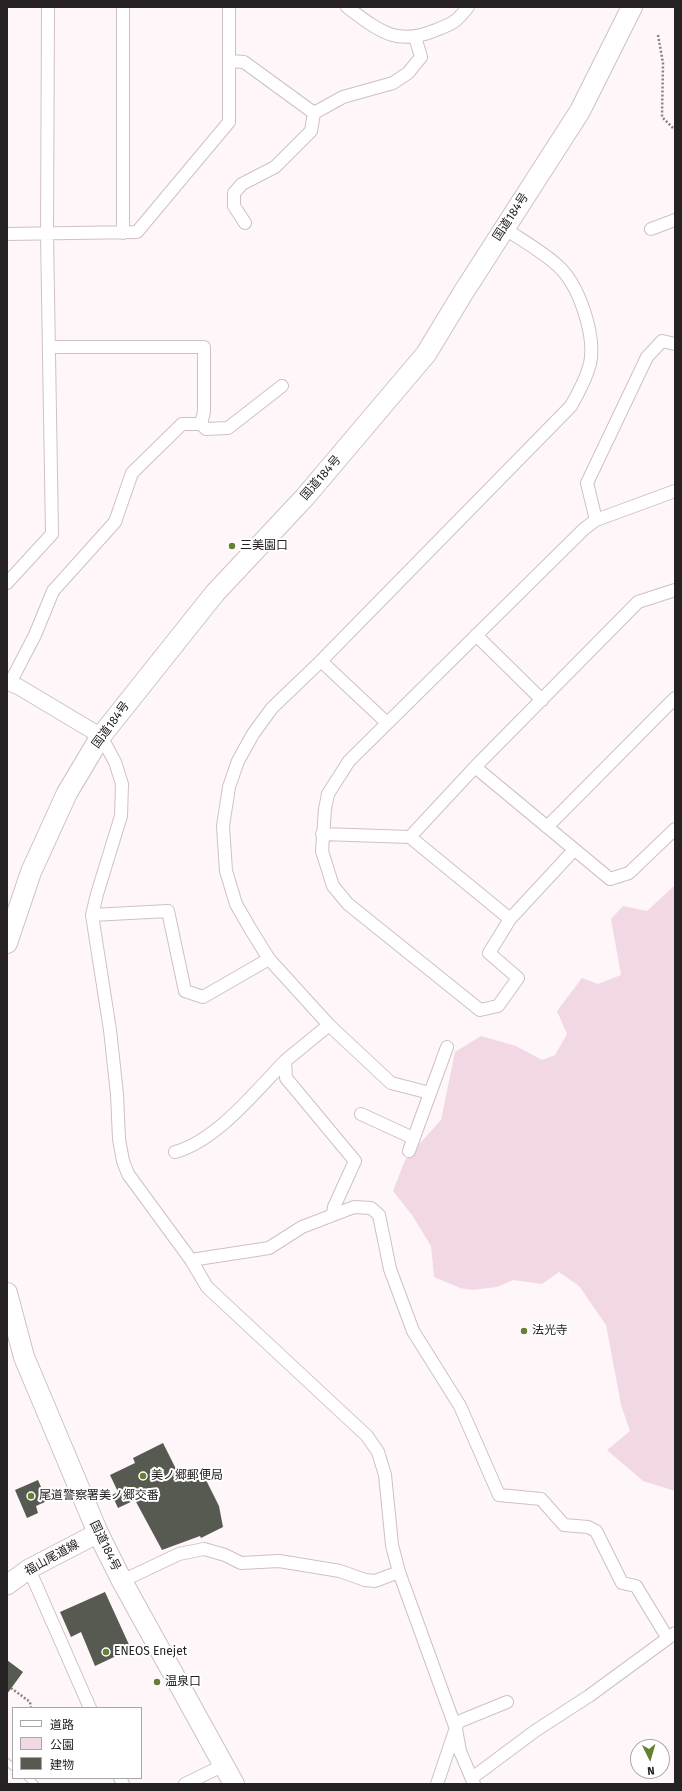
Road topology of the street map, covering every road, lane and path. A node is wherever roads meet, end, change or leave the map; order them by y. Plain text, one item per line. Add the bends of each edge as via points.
1 (48, 7) edge
2 (123, 7) edge
3 (229, 7) edge
4 (346, 7) edge
5 (468, 7) edge
6 (632, 7) edge
7 (361, 11) edge
8 (658, 35) dead end
9 (415, 37) junction
10 (230, 61) junction
11 (314, 114) junction
12 (675, 130) edge
13 (675, 220) edge
14 (245, 223) dead end
15 (504, 228) junction
16 (651, 229) dead end
17 (123, 233) junction
18 (7, 234) edge
19 (47, 234) junction
20 (675, 344) edge
21 (49, 347) junction
22 (282, 386) dead end
23 (200, 424) junction
24 (675, 491) edge
25 (596, 520) junction
26 (7, 583) edge
27 (675, 590) edge
28 (476, 635) junction
29 (321, 661) junction
30 (8, 683) edge
31 (675, 698) edge
32 (542, 700) junction
33 (387, 723) junction
34 (101, 736) junction
35 (475, 767) junction
36 (547, 827) junction
37 (675, 829) edge
38 (322, 834) junction
39 (410, 837) junction
40 (574, 850) junction
41 (92, 915) junction
42 (510, 919) junction
43 (7, 943) edge
44 (269, 959) junction
45 (329, 1025) junction
46 (447, 1047) dead end
47 (285, 1061) junction
48 (430, 1093) junction
49 (361, 1114) dead end
50 (413, 1138) junction
51 (409, 1151) dead end
52 (175, 1152) dead end
53 (333, 1215) junction
54 (190, 1260) junction
55 (7, 1293) edge
56 (98, 1533) junction
57 (29, 1569) junction
58 (399, 1572) junction
59 (122, 1581) junction
60 (7, 1585) edge
61 (671, 1635) edge
62 (11, 1688) dead end
63 (507, 1702) dead end
64 (31, 1707) edge
65 (90, 1707) edge
66 (456, 1729) junction
67 (224, 1765) junction
68 (473, 1781) edge
69 (185, 1784) edge
70 (234, 1784) edge
71 (437, 1784) edge

1 - 19 street
2 - 17 street
3 - 10 street
4 - 7 street
5 - 9 street via 456,22
6 - 15 highway, 国道184号 via 580,111
7 - 9 street via 379,30 393,36
8 - 12 path via 663,63 662,117
9 - 11 street via 421,57 408,73 393,83 343,97
10 - 11 street via 244,62
10 - 17 street via 229,122 137,232
11 - 14 street via 311,131 275,167 242,184 234,193 234,206
13 - 16 street
15 - 29 street via 558,265 575,287 591,341 590,362 584,382 571,406
15 - 34 highway, 国道184号 via 426,354 305,497 215,593
17 - 19 street
18 - 19 street
19 - 21 street
20 - 25 street via 662,341 647,357 586,483
21 - 23 street via 204,347 204,412
21 - 26 street via 52,534
22 - 23 street via 228,428 206,429
23 - 30 street via 182,424 132,473 114,522 52,592 35,635
24 - 25 street
25 - 28 street
27 - 32 street via 638,602
28 - 32 street
28 - 33 street
29 - 33 street
29 - 44 street via 272,708 253,734 238,761 229,787 223,826 226,871 236,904
30 - 34 street via 20,687
31 - 36 street
32 - 35 street
33 - 38 street via 349,761 335,782 328,794
34 - 41 street via 115,762 122,784 121,816 96,894
34 - 43 highway, 国道184号 via 67,792 31,872
35 - 36 street
35 - 39 street
36 - 40 street
37 - 40 street via 630,873 610,879
38 - 39 street
38 - 42 street via 322,851 333,886 348,904 480,1010 498,1006 518,978 488,953
39 - 42 street
40 - 42 street
41 - 44 street via 168,911 184,991 203,997
41 - 54 street via 110,1030 123,1161 128,1174
44 - 45 street
45 - 47 street
45 - 48 street via 391,1082
46 - 48 street
47 - 52 street via 223,1124 187,1149
47 - 53 street via 286,1078 355,1161 334,1207
48 - 50 street
49 - 50 street
50 - 51 street
53 - 54 street via 302,1227 269,1248
53 - 61 street via 354,1207 371,1208 379,1215 390,1269 413,1331 460,1406 499,1496 542,1499 564,1525 588,1527 596,1531 622,1584 636,1586
54 - 58 street via 207,1287 367,1436 378,1452 385,1475 392,1545
55 - 56 highway, 国道184号 via 24,1357
56 - 57 main road, 福山尾道線
56 - 59 highway, 国道184号
57 - 60 main road, 福山尾道線
57 - 65 street
58 - 59 street via 375,1581 365,1580 340,1571 300,1564 241,1563 204,1549 179,1554
58 - 66 street
59 - 67 highway, 国道184号
61 - 68 street via 589,1696 535,1731
62 - 64 path via 30,1702
63 - 66 street via 458,1722
66 - 68 street via 460,1751
66 - 71 street
67 - 69 street
67 - 70 highway, 国道184号

